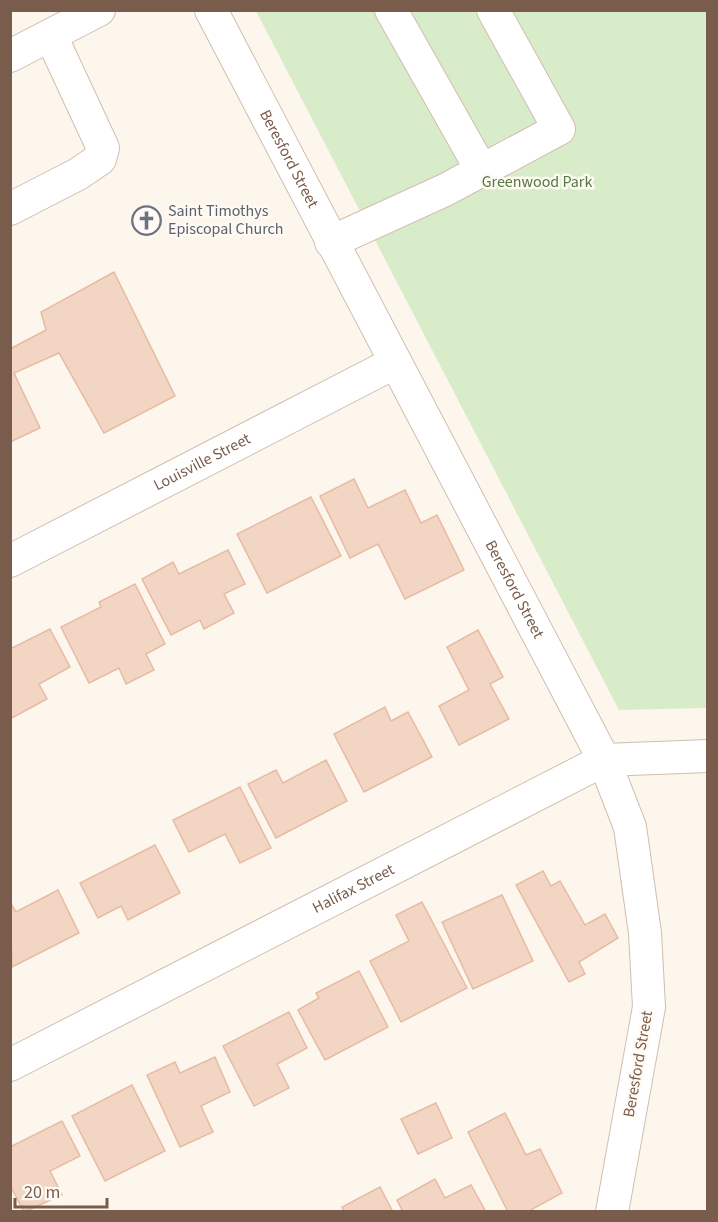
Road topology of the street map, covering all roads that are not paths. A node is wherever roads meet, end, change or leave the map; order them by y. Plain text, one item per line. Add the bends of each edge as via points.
1 (99, 10) edge
2 (211, 10) edge
3 (391, 10) edge
4 (493, 10) edge
5 (51, 36) junction
6 (10, 56) edge
7 (482, 171) junction
8 (10, 209) edge
9 (331, 242) junction
10 (393, 363) junction
11 (10, 561) edge
12 (708, 756) edge
13 (604, 760) junction
14 (10, 1065) edge
15 (612, 1212) edge

1 - 5 street
2 - 9 street, Beresford Street
3 - 7 street
4 - 7 street via 560,129
5 - 6 street
5 - 8 street via 103,148 100,159 78,174
7 - 9 street
9 - 10 street, Beresford Street
10 - 11 street, Louisville Street
10 - 13 street, Beresford Street
12 - 13 street, Halifax Street
13 - 14 street, Halifax Street
13 - 15 street, Beresford Street via 630,827 645,933 649,1007

